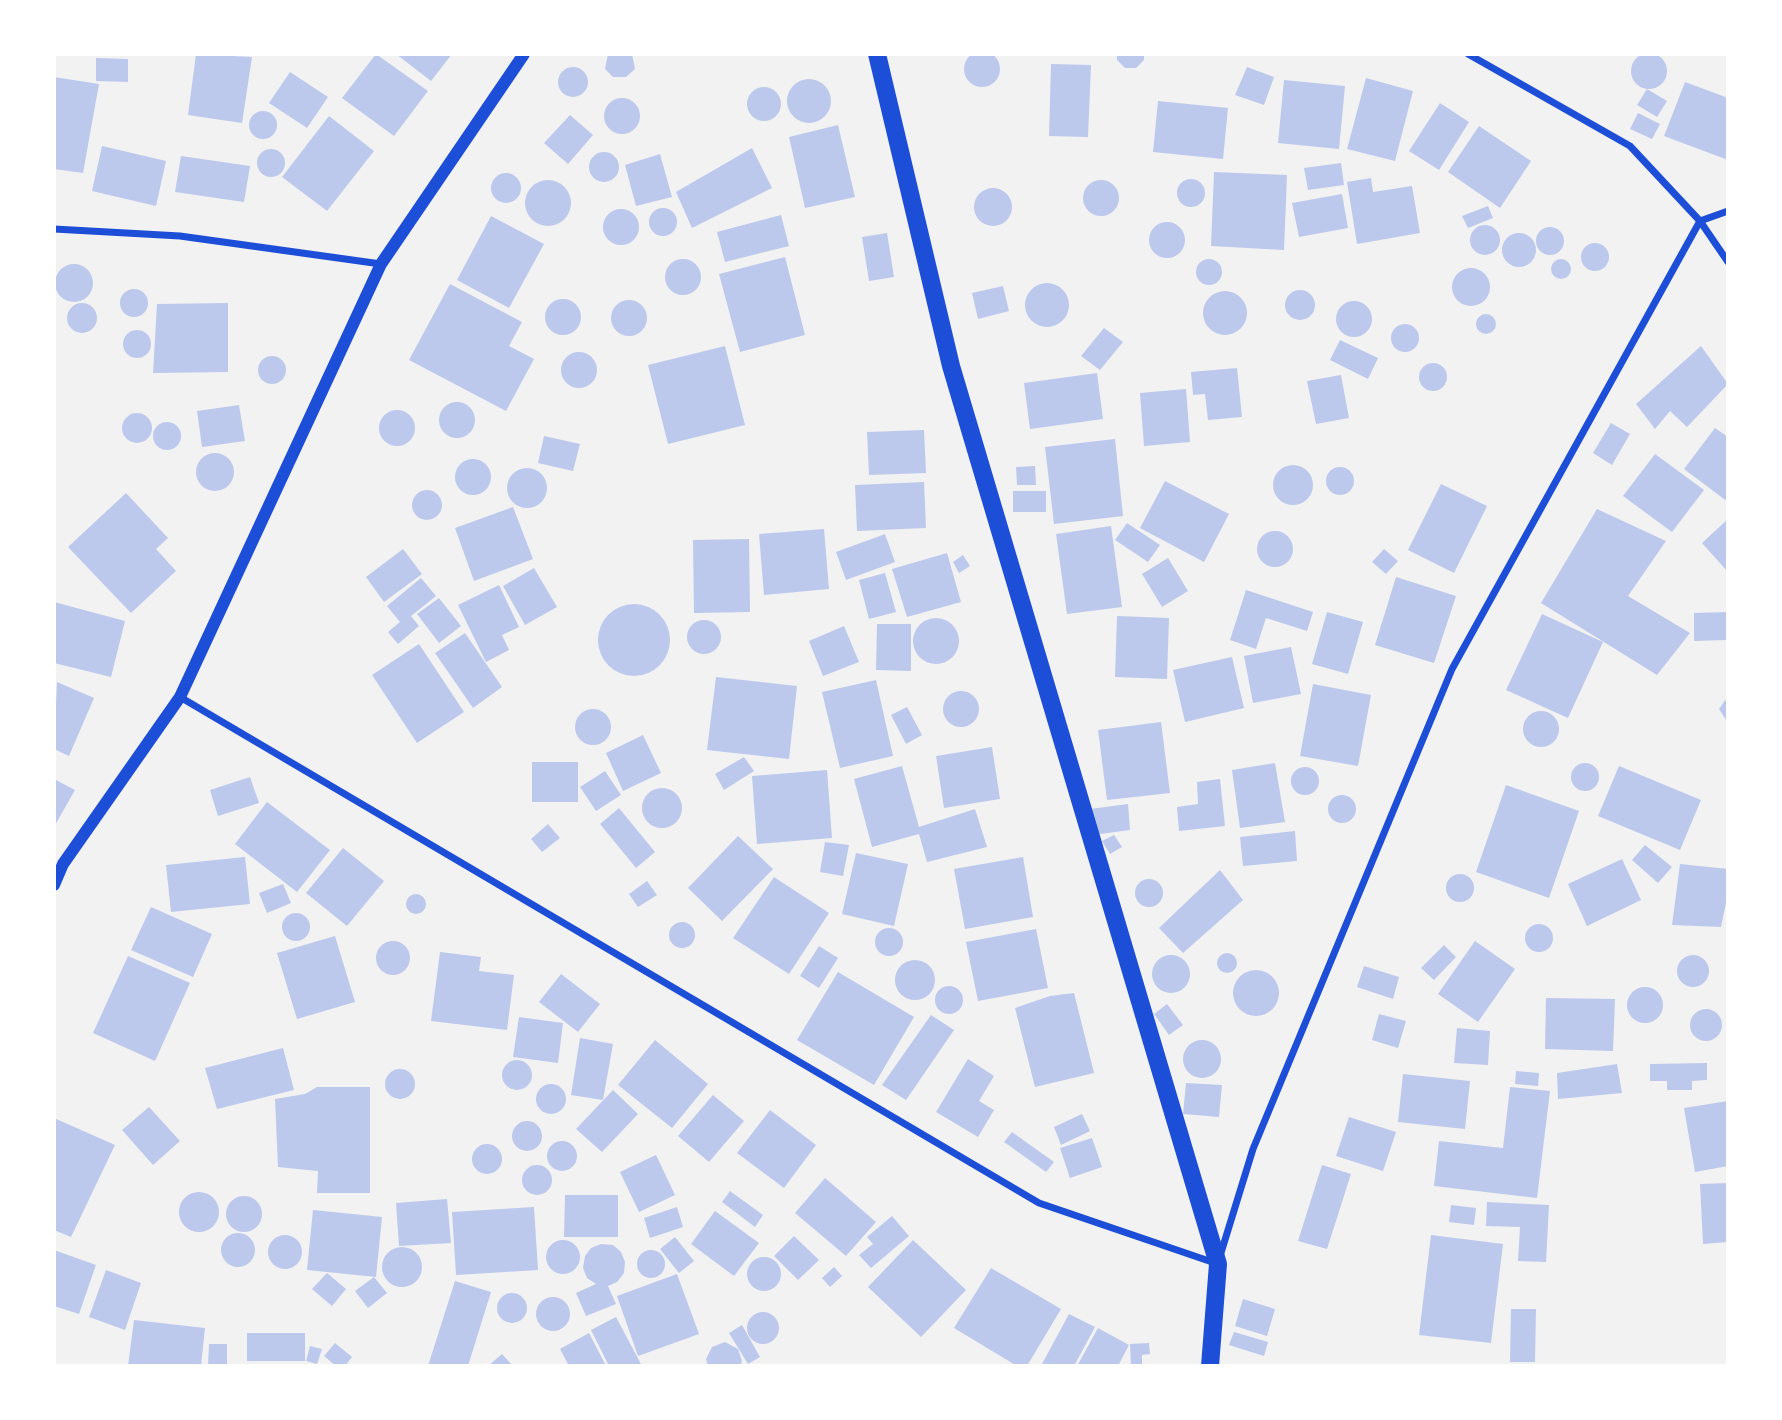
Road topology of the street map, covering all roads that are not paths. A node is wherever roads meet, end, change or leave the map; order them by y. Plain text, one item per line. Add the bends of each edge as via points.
1 (524, 54) edge
2 (877, 54) edge
3 (1468, 54) edge
4 (1728, 211) edge
5 (1700, 221) junction
6 (54, 229) edge
7 (1728, 261) edge
8 (380, 264) junction
9 (180, 697) junction
10 (59, 861) edge
11 (54, 885) edge
12 (1218, 1264) junction
13 (1210, 1366) edge

1 - 8 street
2 - 12 main road via 951,366
3 - 5 street via 1630,146
4 - 5 street
5 - 7 street
5 - 12 street via 1452,669 1253,1149
6 - 8 street via 180,236
8 - 9 street
9 - 10 street
9 - 12 street via 1039,1203
10 - 11 street
12 - 13 main road

